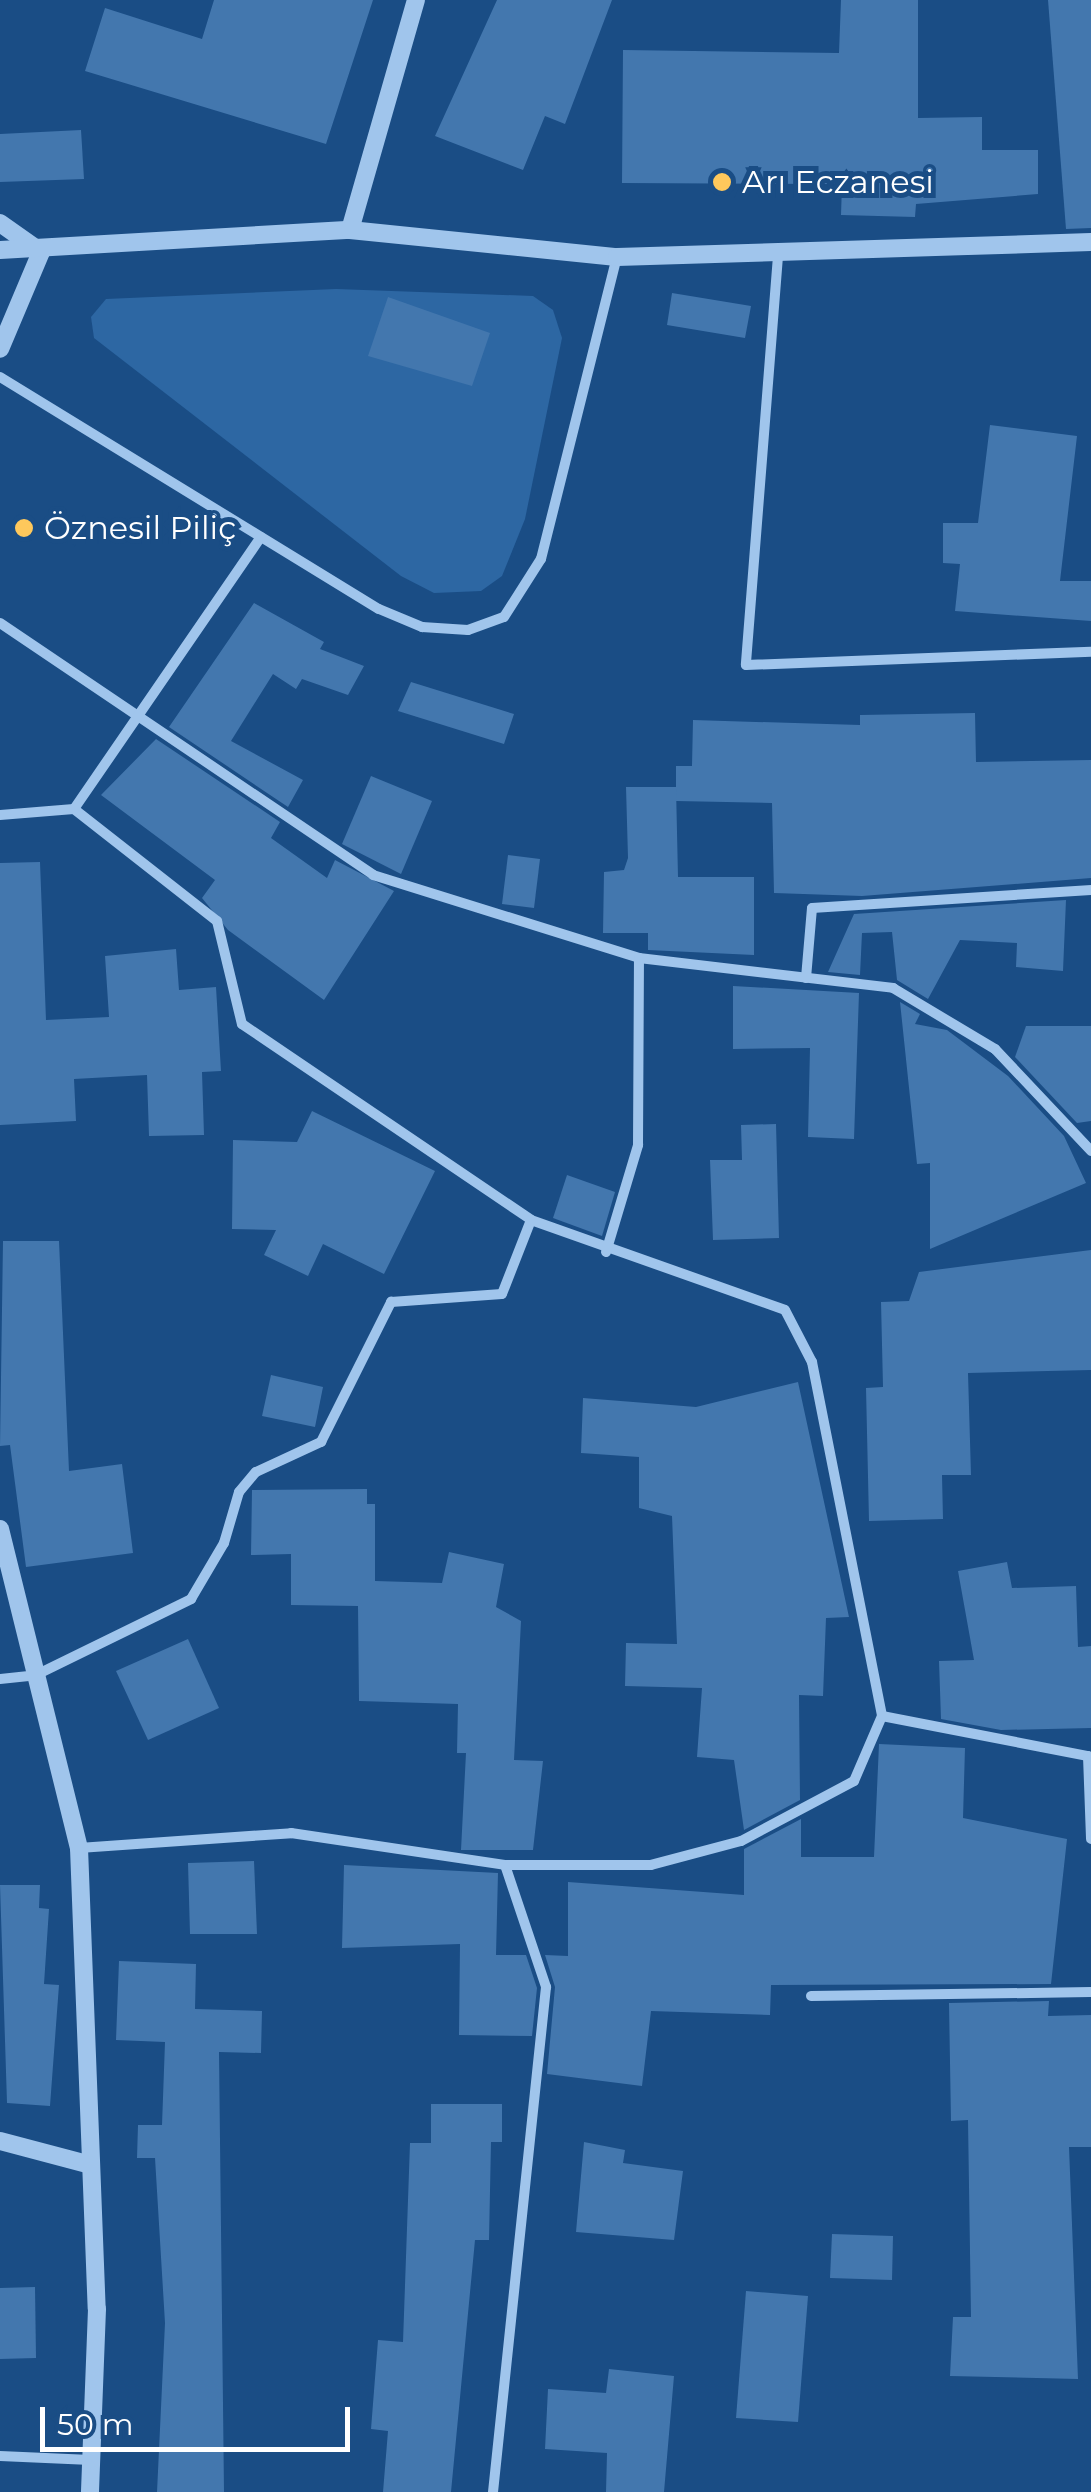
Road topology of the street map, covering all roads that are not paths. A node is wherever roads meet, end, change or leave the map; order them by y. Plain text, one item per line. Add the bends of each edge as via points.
1 (416, 0) edge
2 (0, 223) edge
3 (350, 230) junction
4 (1091, 242) edge
5 (0, 250) edge
6 (41, 252) junction
7 (778, 256) junction
8 (617, 257) junction
9 (0, 349) edge
10 (0, 376) edge
11 (261, 537) junction
12 (0, 623) edge
13 (1091, 652) edge
14 (134, 718) junction
15 (74, 809) junction
16 (0, 815) edge
17 (1091, 890) edge
18 (639, 958) junction
19 (806, 978) junction
20 (1091, 1151) edge
21 (531, 1220) junction
22 (606, 1252) junction
23 (0, 1529) edge
24 (36, 1674) junction
25 (0, 1680) edge
26 (882, 1716) junction
27 (1091, 1839) edge
28 (79, 1848) junction
29 (505, 1865) junction
30 (1091, 1992) edge
31 (811, 1996) dead end
32 (0, 2141) edge
33 (91, 2165) junction
34 (0, 2456) edge
35 (91, 2460) junction
36 (90, 2492) edge
37 (492, 2492) edge

1 - 3 street
2 - 6 street
3 - 6 street
3 - 8 street
4 - 7 street
5 - 6 street
6 - 9 street
7 - 8 street
7 - 13 street via 746,664
8 - 11 street via 541,559 504,617 468,630 422,627
10 - 11 street
11 - 14 street
12 - 14 street
14 - 15 street
14 - 18 street via 373,875
15 - 16 street
15 - 21 street via 217,921 242,1024
17 - 19 street via 812,908
18 - 19 street
18 - 22 street via 638,1145
19 - 20 street via 893,988 995,1048
21 - 22 street
21 - 24 street via 502,1294 390,1302 321,1442 248,1482 191,1600
22 - 26 street via 785,1310 812,1362
23 - 24 street
24 - 25 street
24 - 28 street
26 - 27 street via 1088,1756
26 - 29 street via 854,1782 742,1841 651,1865
28 - 29 street via 291,1833
28 - 33 street
29 - 37 street via 546,1987
30 - 31 street
32 - 33 street
33 - 35 street
34 - 35 street
35 - 36 street

